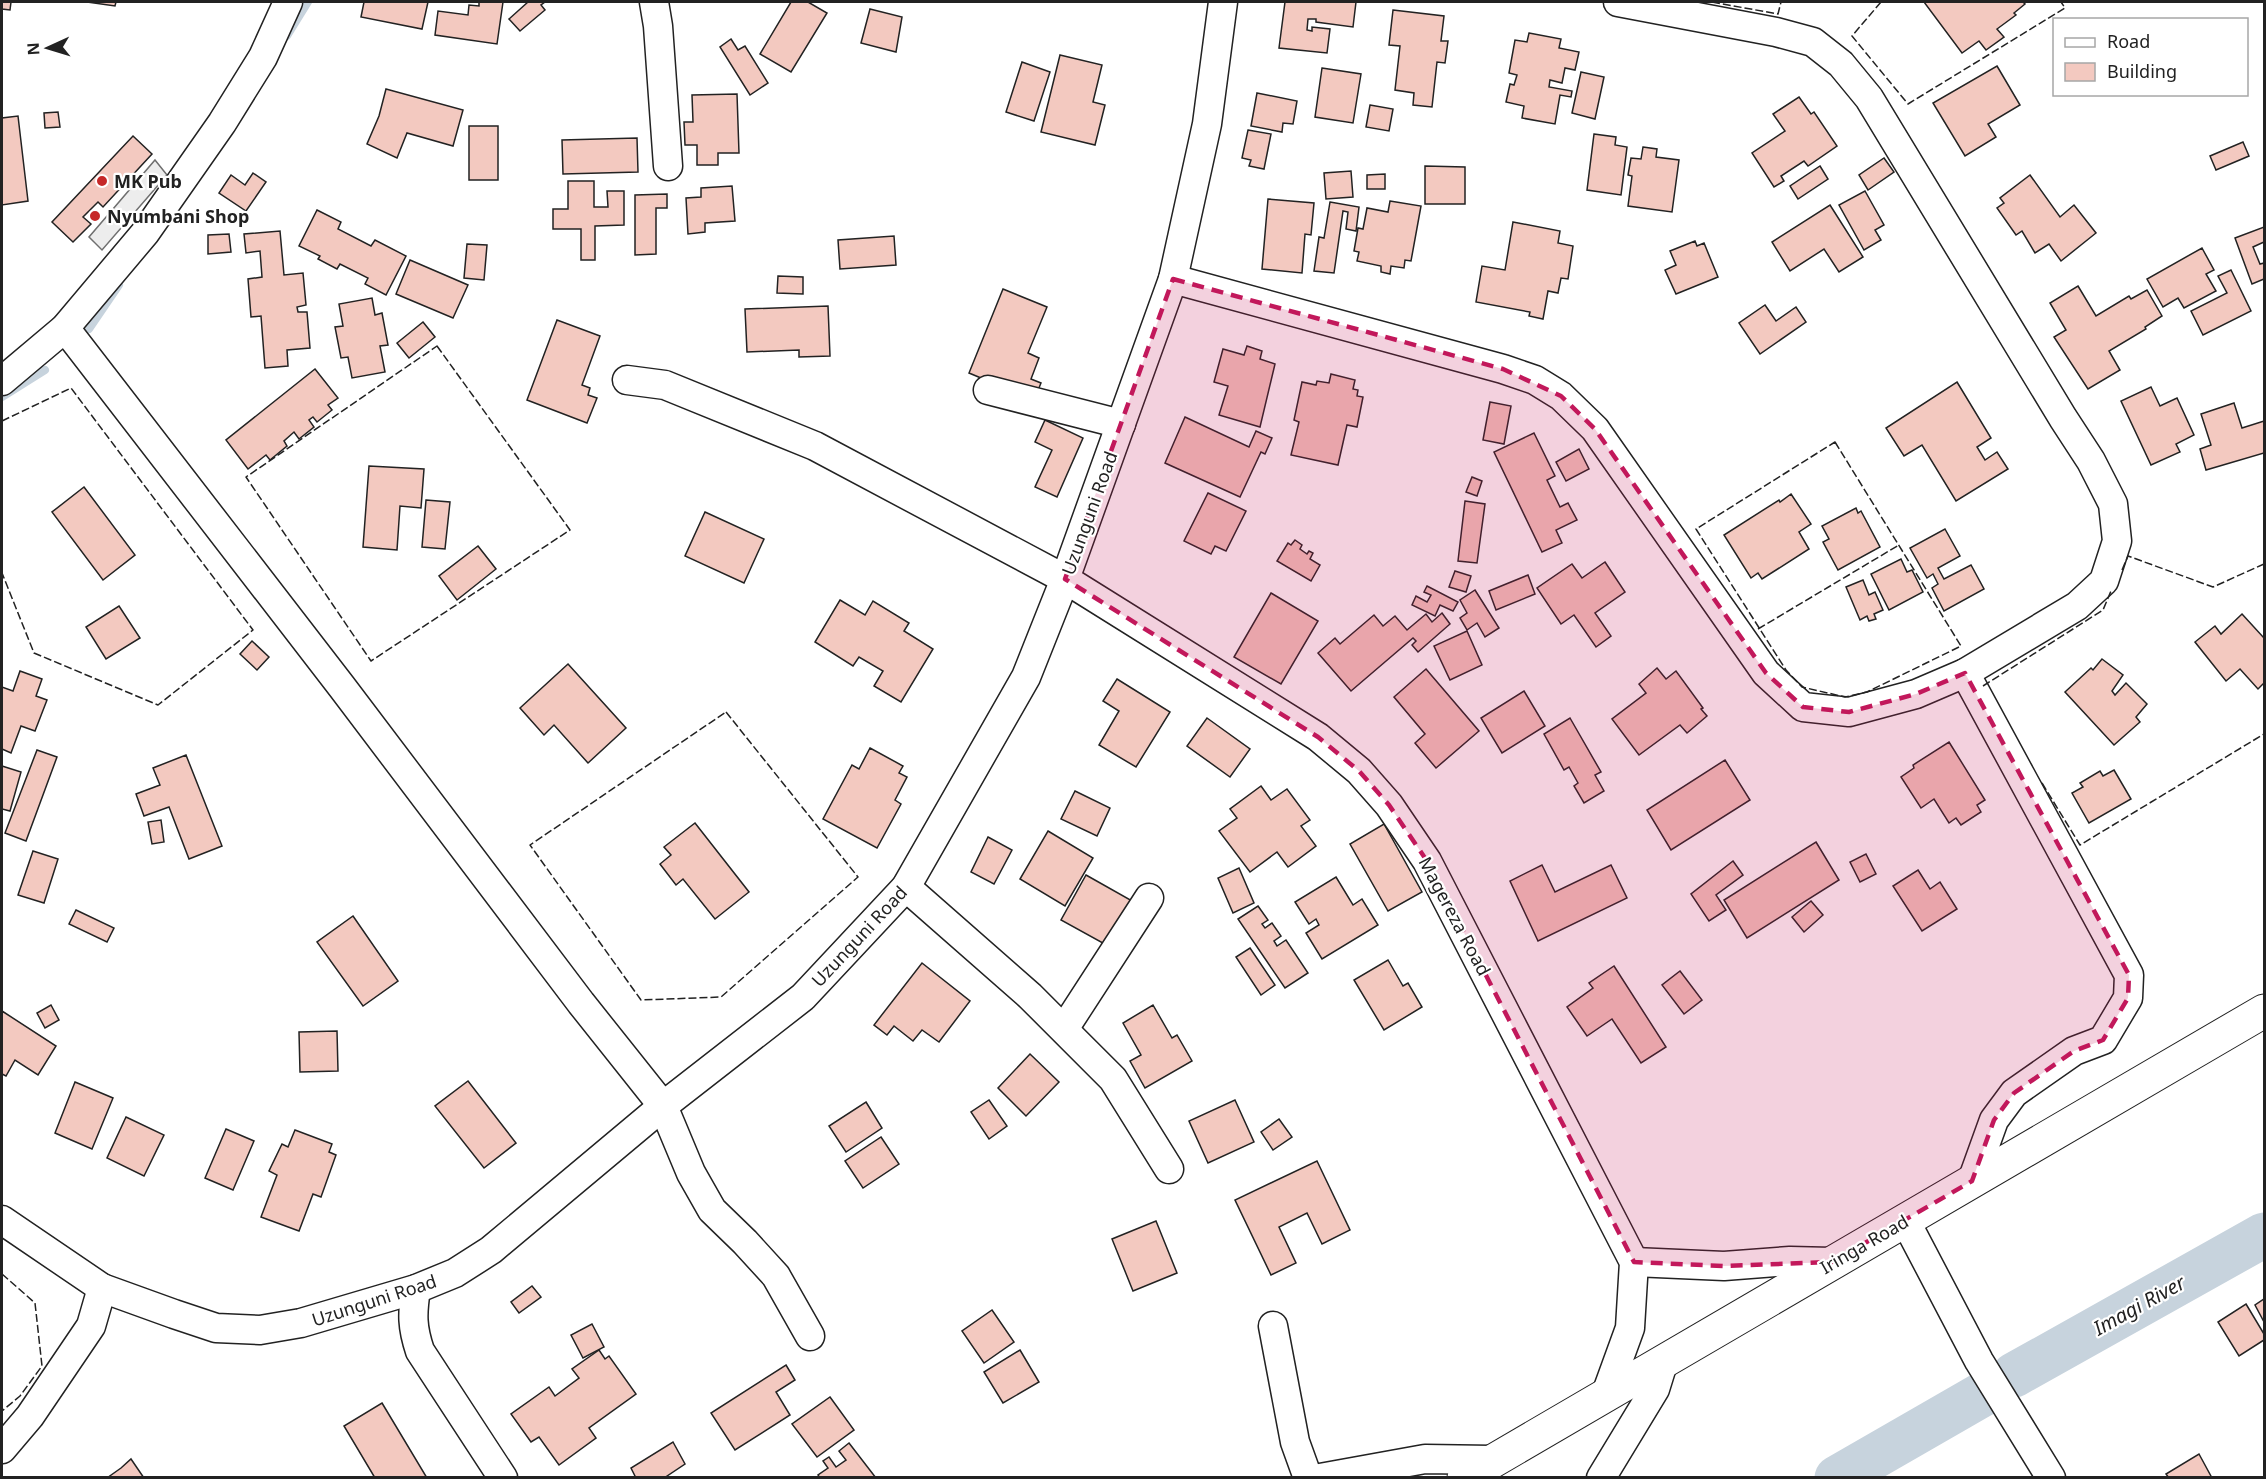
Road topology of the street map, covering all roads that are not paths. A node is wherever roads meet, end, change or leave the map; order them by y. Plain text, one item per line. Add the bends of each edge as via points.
1 (288, 2) edge
2 (654, 2) edge
3 (1223, 2) edge
4 (1618, 2) edge
5 (668, 166) dead end
6 (1173, 279) junction
7 (65, 328) junction
8 (627, 380) dead end
9 (2, 381) edge
10 (988, 390) dead end
11 (1121, 424) junction
12 (1065, 579) junction
13 (1965, 673) junction
14 (906, 887) junction
15 (1149, 898) dead end
16 (2265, 1011) edge
17 (1064, 1029) junction
18 (663, 1106) junction
19 (1169, 1169) dead end
20 (1972, 1181) junction
21 (2, 1220) edge
22 (1905, 1220) junction
23 (1634, 1262) junction
24 (1832, 1262) junction
25 (102, 1288) junction
26 (416, 1289) junction
27 (1273, 1326) dead end
28 (810, 1336) dead end
29 (1664, 1360) junction
30 (1606, 1394) junction
31 (2, 1449) edge
32 (1492, 1460) junction
33 (503, 1478) edge
34 (1308, 1478) edge
35 (1320, 1478) edge
36 (1464, 1478) edge
37 (1601, 1478) edge
38 (2051, 1478) edge

1 - 7 street via 264,57 222,123 145,233
2 - 5 street
3 - 6 street, Uzunguni Road via 1207,124
4 - 13 street via 1813,42 1841,64 1869,98 2091,461 2113,504 2117,541 2104,580 2077,606
6 - 11 street, Uzunguni Road
6 - 13 street via 1503,369 1535,380 1561,396 1595,429 1766,673 1803,707 1849,712 1916,694
7 - 9 street
7 - 18 street
8 - 12 street, Magereza Road via 665,385 815,446
10 - 11 street
11 - 12 street, Uzunguni Road
12 - 14 street, Uzunguni Road via 1026,677
12 - 23 street, Magereza Road via 1318,737 1359,771 1389,805 1427,861
13 - 20 street via 2130,975 2128,998 2103,1040 2074,1051 2014,1093 1994,1120
14 - 17 street
14 - 18 street, Uzunguni Road via 803,996
15 - 17 street
16 - 20 highway, Iringa Road
17 - 19 street via 1113,1079
18 - 26 street, Uzunguni Road via 491,1250 455,1273
18 - 28 street via 691,1173 712,1210 776,1276
20 - 22 highway, Iringa Road
21 - 25 street, Uzunguni Road
22 - 24 highway, Iringa Road
22 - 38 street via 1979,1362
23 - 24 street via 1724,1266
23 - 30 street via 1630,1328
24 - 29 highway, Iringa Road
25 - 26 street, Uzunguni Road via 216,1328 260,1330 301,1323
25 - 31 street via 91,1326 30,1416
26 - 33 street via 412,1315 420,1351
27 - 34 street via 1295,1442
29 - 30 highway, Iringa Road
29 - 37 street via 1655,1389
30 - 32 highway, Iringa Road
32 - 35 street via 1425,1459
32 - 36 highway, Iringa Road

